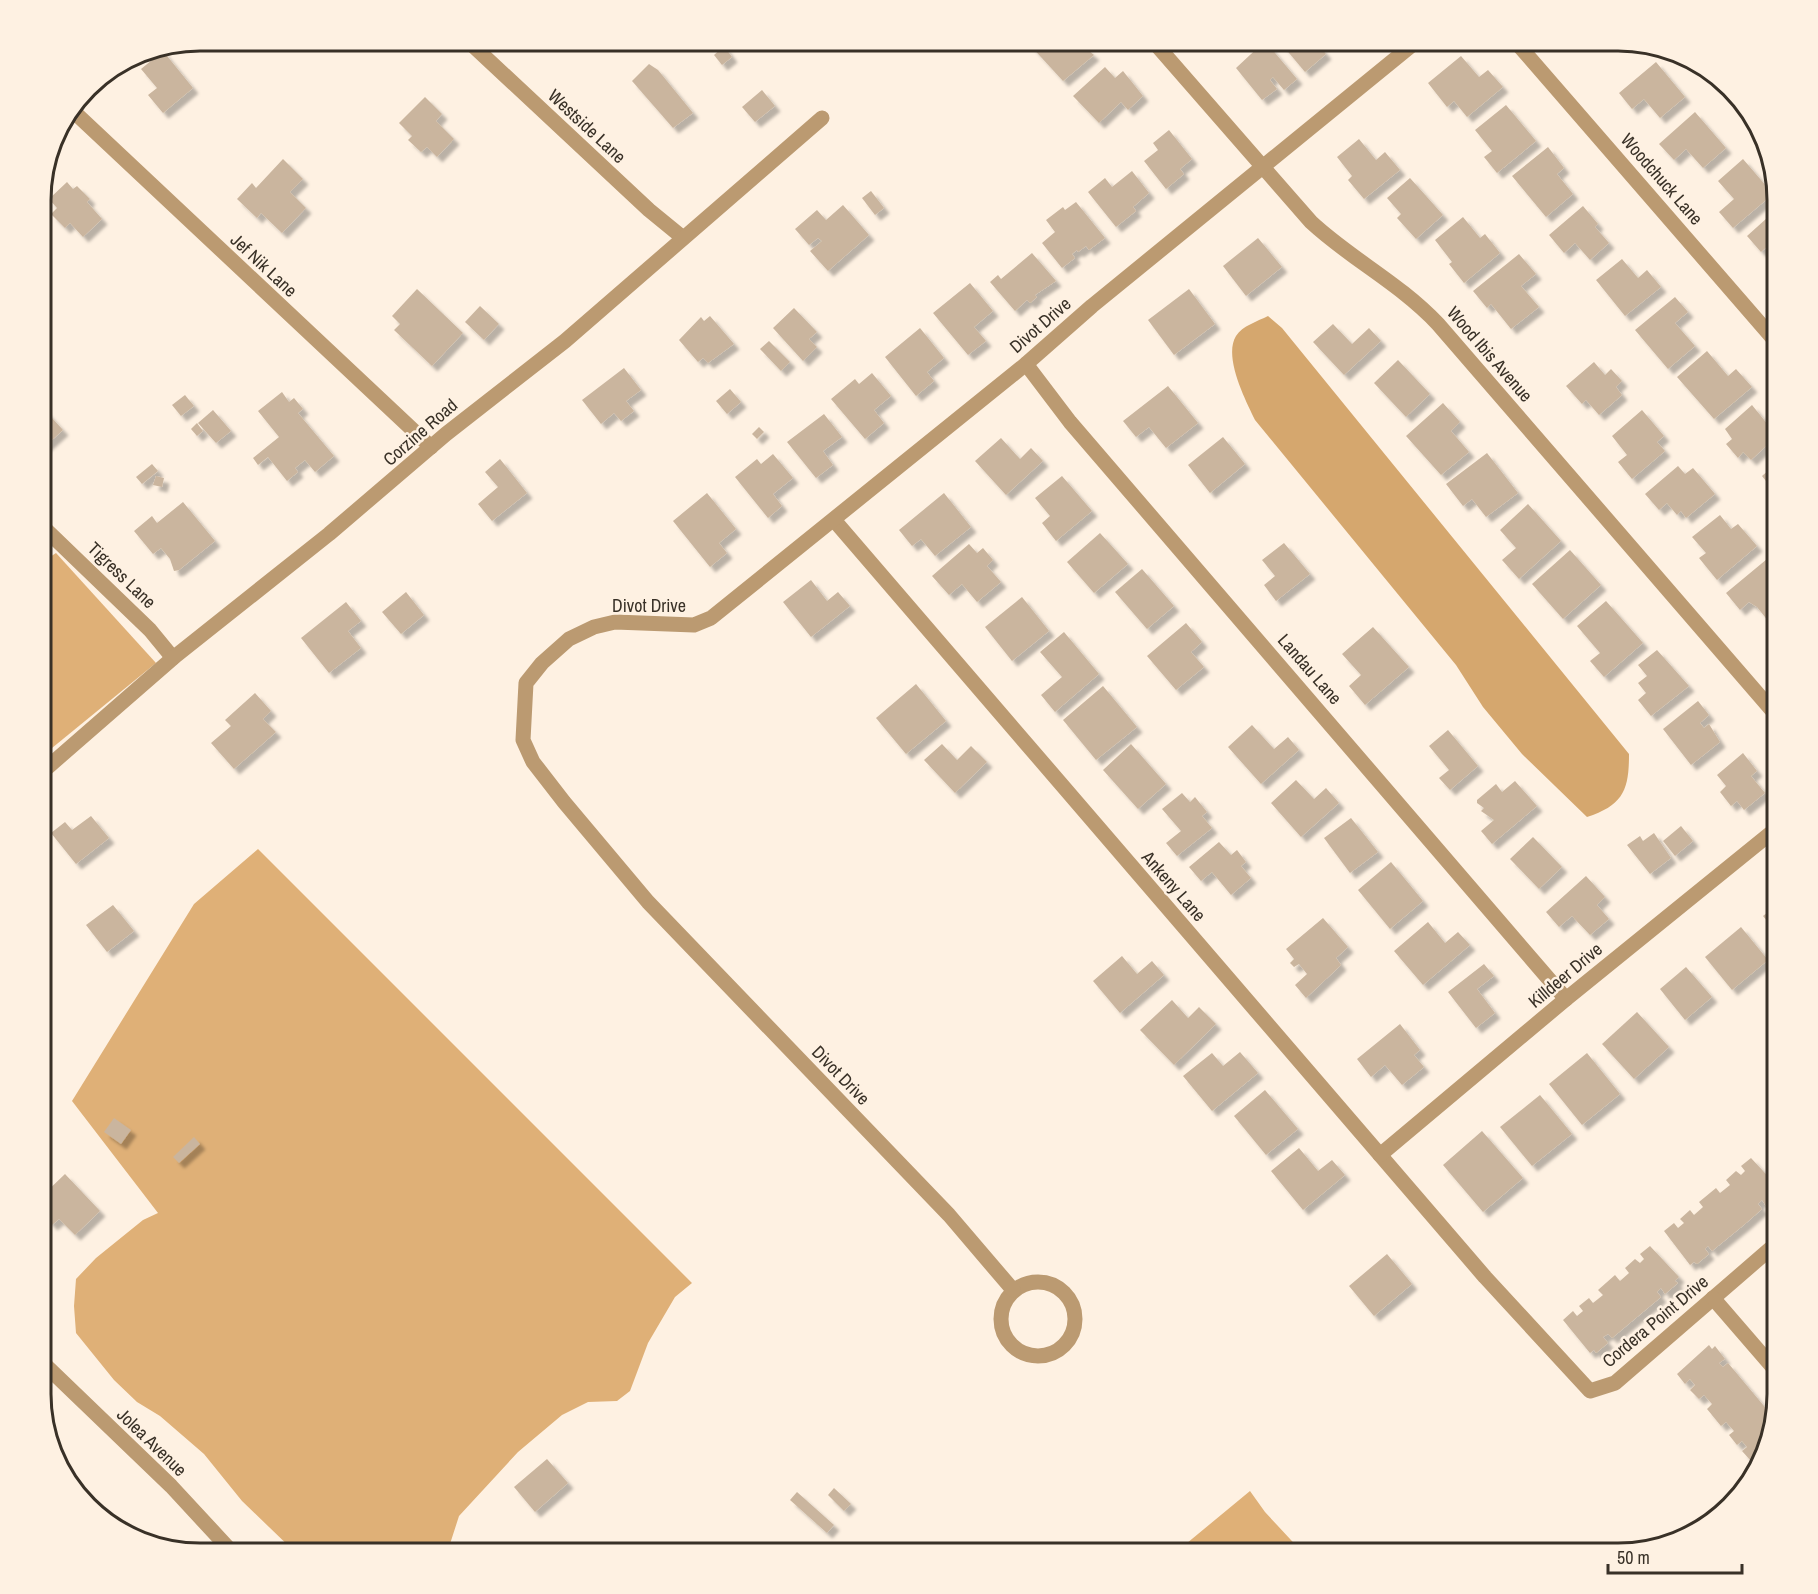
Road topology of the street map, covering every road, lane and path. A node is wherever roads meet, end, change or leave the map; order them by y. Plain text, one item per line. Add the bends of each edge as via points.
1 (480, 51) edge
2 (1163, 51) edge
3 (1404, 51) edge
4 (1525, 51) edge
5 (78, 115) edge
6 (822, 118) dead end
7 (1264, 166) junction
8 (682, 237) junction
9 (1767, 330) edge
10 (1026, 364) junction
11 (431, 447) junction
12 (834, 520) junction
13 (51, 535) edge
14 (173, 658) junction
15 (1767, 704) edge
16 (51, 764) edge
17 (1767, 836) edge
18 (1566, 999) junction
19 (1380, 1155) junction
20 (1767, 1252) edge
21 (1485, 1277) joint
22 (1012, 1290) junction
23 (1713, 1298) junction
24 (1767, 1360) edge
25 (51, 1371) edge
26 (223, 1543) edge

1 - 8 street, Westside Lane
2 - 7 street, Wood Ibis Avenue
3 - 7 street, Divot Drive
4 - 9 street, Woodchuck Lane
5 - 11 street, Jef Nik Lane
6 - 8 street, Corzine Road
7 - 10 street, Divot Drive
7 - 15 street, Wood Ibis Avenue via 1329,238 1390,280 1438,324
8 - 11 street, Corzine Road via 565,341
10 - 12 street, Divot Drive
10 - 18 street, Landau Lane via 1070,422
11 - 14 street, Corzine Road
12 - 19 street, Ankeny Lane
12 - 22 street, Divot Drive via 711,618 694,625 615,622 569,639 526,683 523,740 533,762 557,794 648,902 949,1215
13 - 14 street, Tigress Lane via 150,630
14 - 16 street, Corzine Road
17 - 18 street, Killdeer Drive
18 - 19 street, Killdeer Drive
19 - 21 street, Ankeny Lane
20 - 23 street, Cordera Point Drive
21 - 23 street, Cordera Point Drive via 1590,1391 1615,1383
22 - 22 street via 1003,1304 1000,1329 1016,1350 1040,1357 1065,1345 1075,1322 1067,1297 1049,1284 1036,1282
23 - 24 street
25 - 26 street, Jolea Avenue via 171,1486

